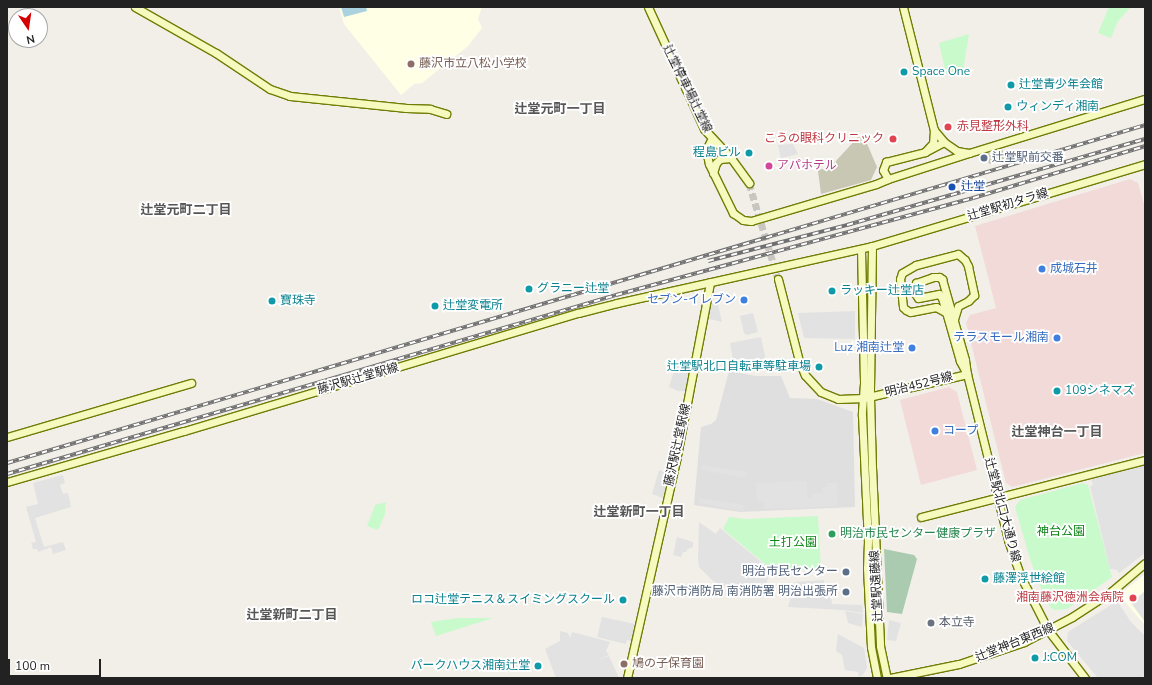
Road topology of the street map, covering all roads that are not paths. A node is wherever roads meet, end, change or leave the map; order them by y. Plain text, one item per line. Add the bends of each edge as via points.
1 (135, 7) edge
2 (648, 7) edge
3 (903, 7) edge
4 (1145, 99) edge
5 (446, 114) dead end
6 (934, 130) junction
7 (712, 138) junction
8 (946, 144) junction
9 (925, 152) junction
10 (969, 153) junction
11 (731, 158) junction
12 (952, 159) junction
13 (1145, 167) edge
14 (713, 173) junction
15 (888, 179) junction
16 (749, 183) tunnel mouth
17 (872, 246) junction
18 (861, 249) junction
19 (778, 279) tunnel mouth
20 (710, 282) junction
21 (945, 312) junction
22 (954, 320) junction
23 (967, 374) junction
24 (191, 383) dead end
25 (867, 398) junction
26 (7, 437) edge
27 (1145, 460) edge
28 (7, 482) edge
29 (998, 499) junction
30 (921, 517) dead end
31 (1145, 563) edge
32 (1048, 630) junction
33 (626, 678) edge
34 (877, 678) edge
35 (887, 678) edge
36 (890, 678) edge
37 (1085, 678) edge

1 - 5 street via 216,53 270,89 290,96 430,109
2 - 7 street, 辻堂停車場辻堂線 via 704,129
3 - 6 street
4 - 10 street
6 - 8 street
6 - 9 street via 933,143
7 - 11 street, 辻堂停車場辻堂線
7 - 14 street via 706,150 706,157
8 - 9 street
8 - 10 street
8 - 12 street
9 - 15 street via 886,162 883,170
10 - 12 street
11 - 14 street via 720,159
11 - 16 street, 辻堂停車場辻堂線
12 - 15 street
13 - 17 street, 辻堂駅初タラ線
14 - 15 street via 736,217 751,221
17 - 18 street, 藤沢駅辻堂駅線
17 - 25 street
18 - 20 street, 藤沢駅辻堂駅線
18 - 25 street
19 - 25 street via 805,375 821,392 838,400
20 - 28 street, 藤沢駅辻堂駅線 via 616,302
20 - 33 street, 藤沢駅辻堂駅線 via 676,461
21 - 22 street via 942,298 938,294 922,298 915,295 913,290 916,283 939,276
21 - 22 street via 936,307 910,312 906,310 903,306 900,279 902,274 916,265 958,254 968,266 974,295 958,306
21 - 23 street via 960,361
22 - 23 street
23 - 25 street, 明治452号線
23 - 29 street, 辻堂駅北口大通り線
24 - 26 street
25 - 34 street, 辻堂駅遠藤線 via 862,415 871,640
25 - 35 street, 辻堂駅遠藤線 via 880,646
27 - 29 street
29 - 30 street
29 - 32 street, 辻堂駅北口大通り線 via 1020,575
31 - 32 street, 辻堂神台東西線 via 1112,591
32 - 36 street, 辻堂神台東西線 via 1024,642 966,662
32 - 37 street, 辻堂駅北口大通り線

